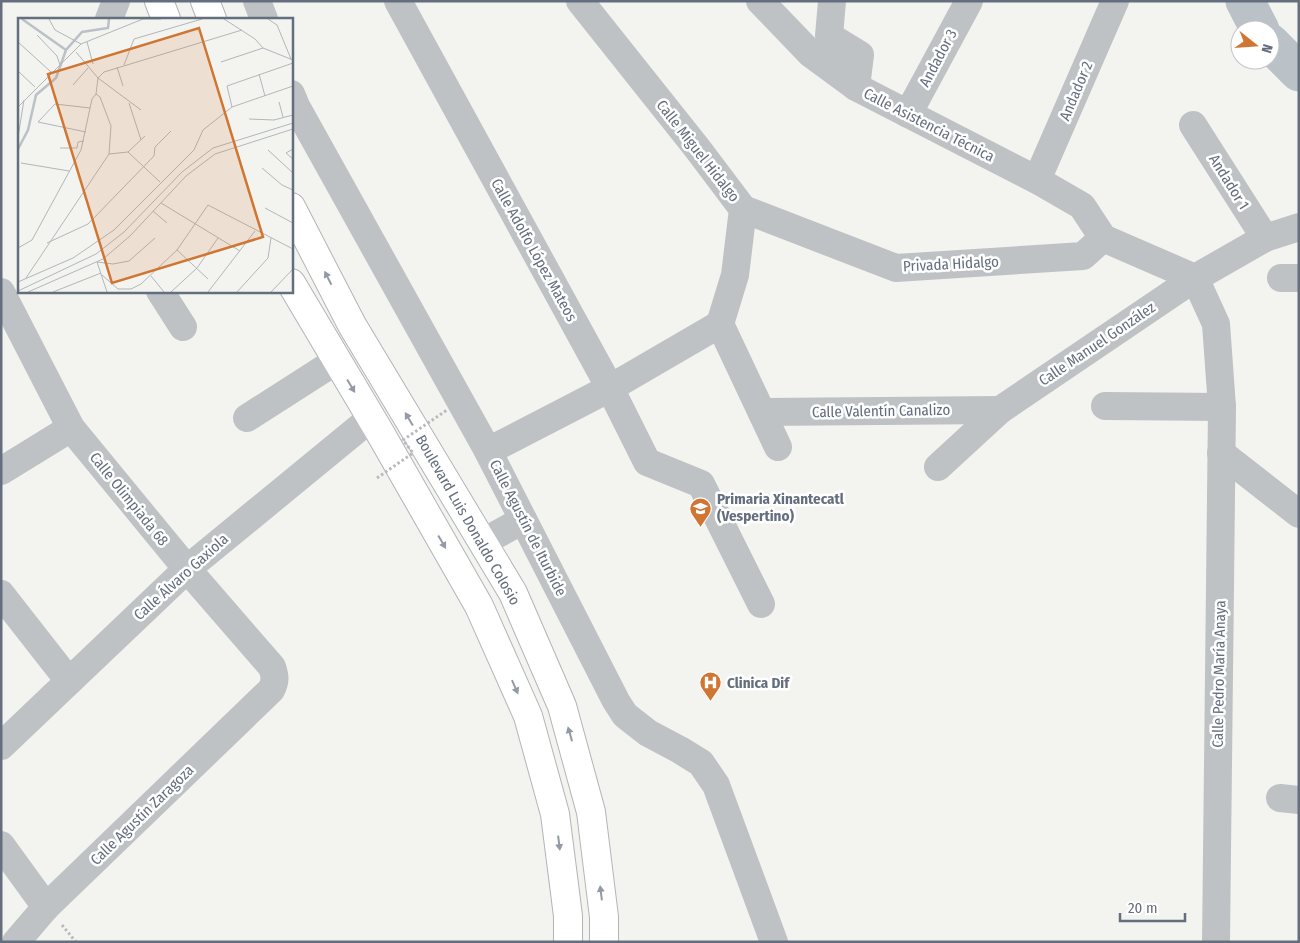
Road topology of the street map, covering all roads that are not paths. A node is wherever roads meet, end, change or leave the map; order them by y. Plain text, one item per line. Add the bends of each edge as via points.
1 (116, 1) edge
2 (159, 1) edge
3 (205, 1) edge
4 (257, 1) edge
5 (398, 1) edge
6 (580, 1) edge
7 (760, 1) edge
8 (832, 1) edge
9 (969, 1) edge
10 (1115, 1) edge
11 (109, 18) edge
12 (166, 18) edge
13 (212, 18) edge
14 (264, 18) edge
15 (856, 87) junction
16 (292, 96) edge
17 (908, 114) junction
18 (1193, 125) dead end
19 (1037, 180) junction
20 (292, 209) edge
21 (743, 209) junction
22 (1299, 227) edge
23 (1103, 238) junction
24 (1264, 238) junction
25 (1195, 278) junction
26 (292, 285) edge
27 (1, 292) edge
28 (161, 292) edge
29 (720, 324) junction
30 (183, 327) dead end
31 (336, 361) junction
32 (610, 388) junction
33 (1105, 406) dead end
34 (1222, 407) junction
35 (1000, 410) junction
36 (762, 412) junction
37 (247, 418) dead end
38 (371, 418) junction
39 (71, 428) junction
40 (778, 447) dead end
41 (488, 451) junction
42 (1221, 453) junction
43 (938, 467) dead end
44 (1, 471) edge
45 (1299, 514) edge
46 (522, 520) junction
47 (483, 542) junction
48 (186, 569) junction
49 (1, 594) edge
50 (761, 604) dead end
51 (69, 681) junction
52 (271, 690) joint
53 (1, 746) edge
54 (1, 845) edge
55 (46, 907) junction
56 (16, 942) edge
57 (568, 942) edge
58 (604, 942) edge
59 (774, 942) edge
60 (1216, 942) edge

1 - 11 street
2 - 12 highway
3 - 13 highway
4 - 14 street
5 - 32 street, Calle Adolfo López Mateos
6 - 21 street, Calle Miguel Hidalgo
7 - 15 street, Calle Asistencia Técnica via 811,54
8 - 15 street via 828,36 860,55
9 - 17 street, Andador 3
10 - 19 street, Andador 2
15 - 17 street, Calle Asistencia Técnica
16 - 41 street, Calle Agustín de Iturbide
17 - 19 street, Calle Asistencia Técnica
18 - 24 street, Andador 1
19 - 23 street, Calle Asistencia Técnica via 1082,206
47 -> 20 highway, Boulevard Luis Donaldo Colosio via 352,325
21 - 23 street, Privada Hidalgo via 896,268 1083,256
21 - 29 street, Calle Miguel Hidalgo via 735,275
22 - 24 street, Calle Manuel González
23 - 25 street
24 - 25 street, Calle Manuel González
25 - 34 street, Calle Pedro María Anaya via 1216,324
25 - 35 street, Calle Manuel González
26 - 31 highway
27 - 39 street, Calle Olimpiada 68
28 - 30 street
29 - 32 street
29 - 36 street
31 - 37 street
31 -> 38 highway
32 - 41 street
32 - 50 street, Calle Adolfo López Mateos via 647,462 701,484
33 - 34 street
34 - 42 street, Calle Pedro María Anaya
35 - 36 street, Calle Valentín Canalizo
35 - 43 street, Calle Manuel González
36 - 40 street
38 - 48 street, Calle Álvaro Gaxiola
38 -> 57 highway via 479,606 528,716 555,814 568,916
39 - 44 street
39 - 48 street, Calle Olimpiada 68
41 - 46 street, Calle Agustín de Iturbide
42 - 45 street
42 - 60 street, Calle Pedro María Anaya
46 - 47 street
46 - 59 street, Calle Agustín de Iturbide via 626,715 648,733 701,764 716,785
58 -> 47 highway, Boulevard Luis Donaldo Colosio via 592,812 562,706 513,593
48 - 51 street, Calle Álvaro Gaxiola
48 - 52 street, Calle Olimpiada 68 via 272,667 275,683
49 - 51 street
51 - 53 street, Calle Álvaro Gaxiola
52 - 55 street, Calle Agustín Zaragoza
54 - 55 street
55 - 56 street, Calle Agustín Zaragoza

